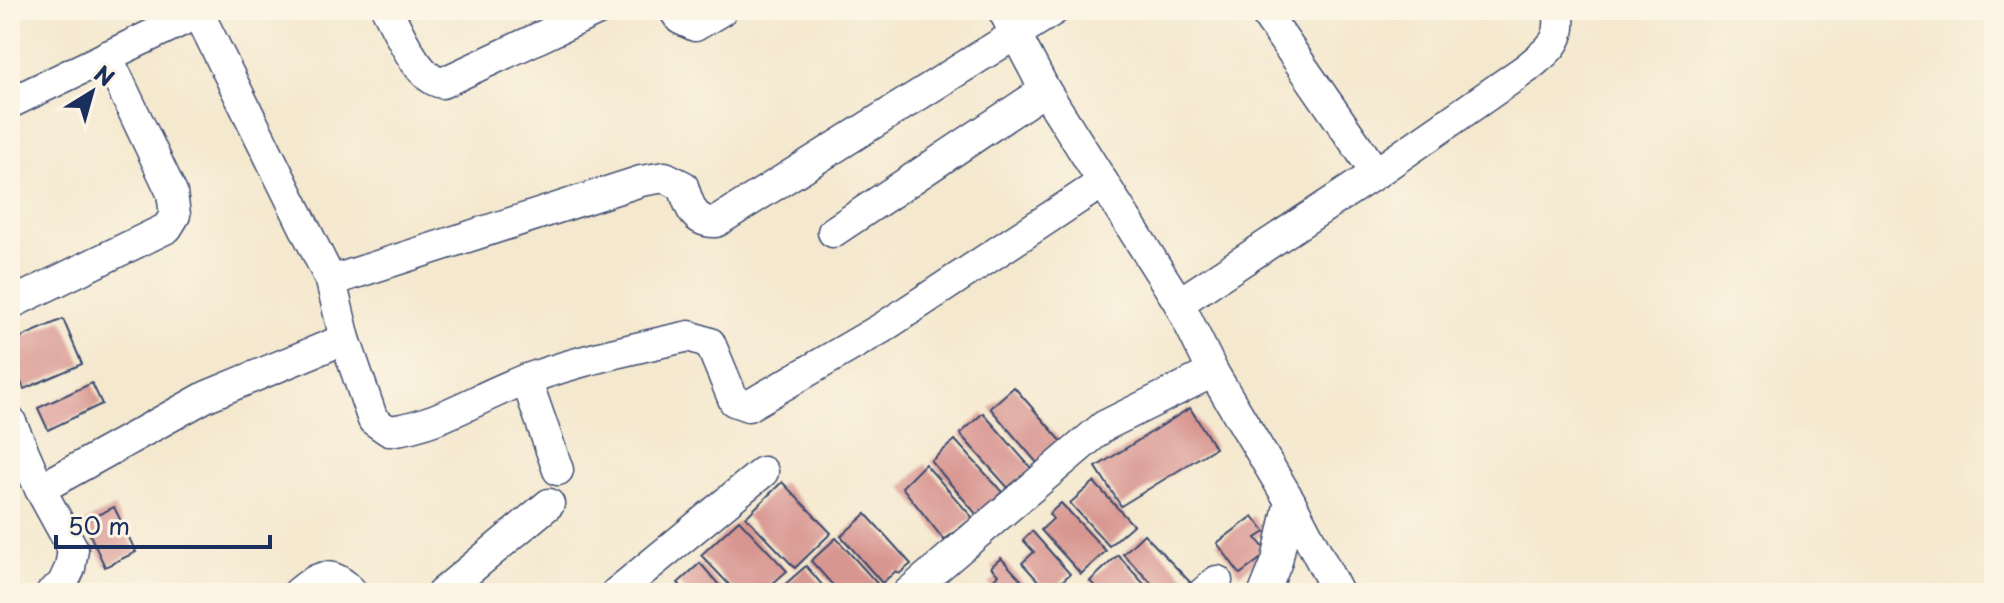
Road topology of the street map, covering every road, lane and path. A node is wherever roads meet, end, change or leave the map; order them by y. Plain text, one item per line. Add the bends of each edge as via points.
1 (387, 10) edge
2 (598, 10) edge
3 (674, 10) edge
4 (722, 10) edge
5 (1054, 10) edge
6 (1263, 10) edge
7 (1558, 10) edge
8 (201, 11) edge
9 (1009, 21) edge
10 (107, 56) junction
11 (1045, 90) junction
12 (10, 103) edge
13 (1376, 173) junction
14 (1103, 182) junction
15 (833, 232) dead end
16 (331, 281) junction
17 (1179, 303) junction
18 (10, 304) edge
19 (345, 339) junction
20 (1213, 372) junction
21 (526, 379) junction
22 (10, 420) edge
23 (558, 470) dead end
24 (763, 472) dead end
25 (40, 489) junction
26 (1290, 501) junction
27 (549, 504) dead end
28 (51, 593) edge
29 (298, 593) edge
30 (353, 593) edge
31 (442, 593) edge
32 (616, 593) edge
33 (908, 593) edge
34 (1264, 593) edge
35 (1338, 593) edge

1 - 2 street via 422,73 442,83
3 - 4 street via 695,26
5 - 9 street
6 - 13 street
7 - 13 street via 1561,32 1555,43
8 - 10 street
8 - 16 street
9 - 11 street
9 - 16 street via 716,222 697,218 683,186 665,177
10 - 12 street
10 - 18 street via 172,193 175,215 167,228
11 - 14 street
11 - 15 street
13 - 17 street
14 - 17 street
14 - 21 street via 882,328 748,406 734,401 710,343 689,336
16 - 19 street
17 - 20 street
19 - 21 street via 373,420 389,431 455,412
19 - 25 street via 207,396
20 - 26 street
20 - 33 street via 1104,426
21 - 23 street
22 - 25 street
24 - 32 street
25 - 28 street via 73,549 62,585
26 - 34 street
26 - 35 street
27 - 31 street
29 - 30 street via 316,577 330,577

